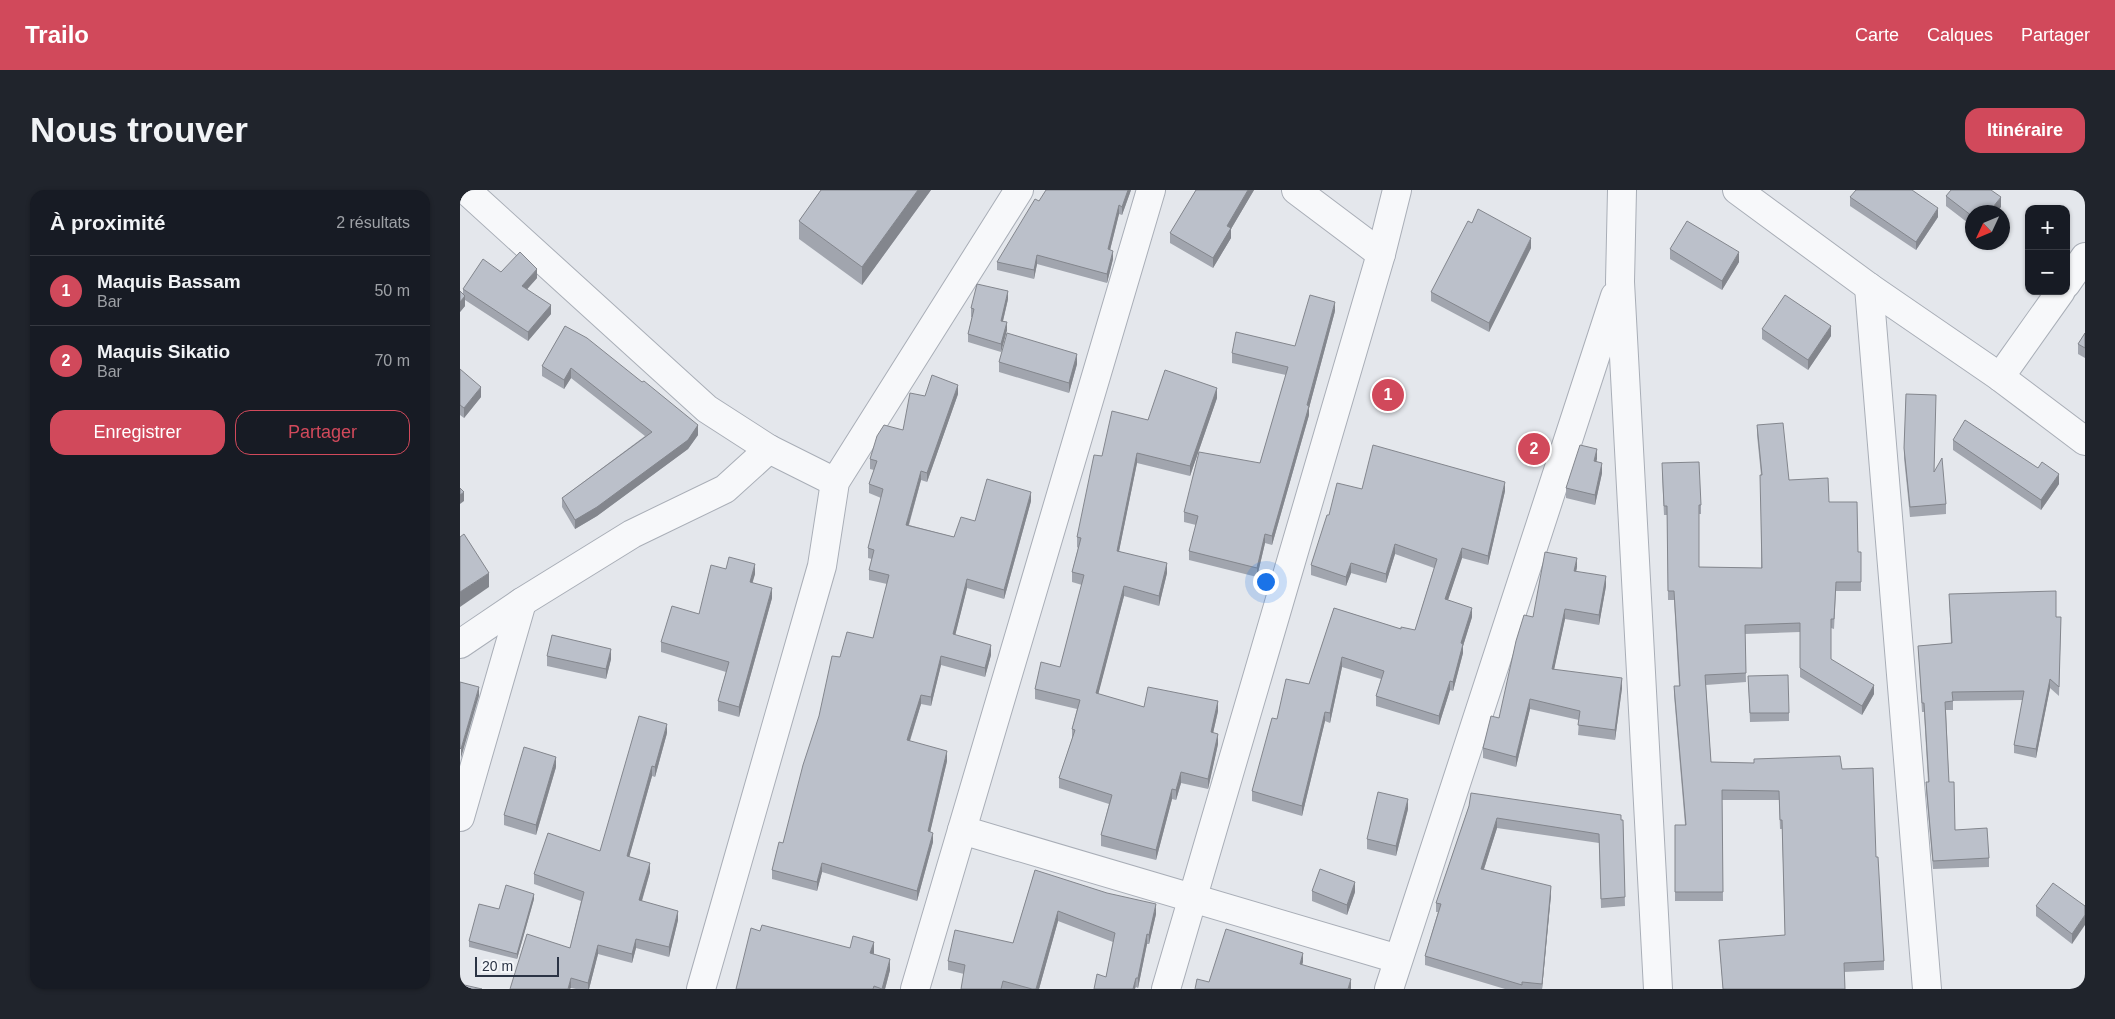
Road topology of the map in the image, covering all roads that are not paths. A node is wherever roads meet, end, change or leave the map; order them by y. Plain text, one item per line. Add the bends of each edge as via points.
1 (466, 190) edge
2 (1019, 190) edge
3 (1150, 190) edge
4 (1296, 190) edge
5 (1397, 190) edge
6 (1622, 190) edge
7 (1737, 190) edge
8 (1381, 254) junction
9 (2085, 257) edge
10 (2070, 278) edge
11 (1620, 282) junction
12 (1869, 287) junction
13 (2058, 295) edge
14 (2000, 377) junction
15 (2085, 441) edge
16 (769, 449) junction
17 (835, 482) junction
18 (522, 602) junction
19 (460, 644) edge
20 (460, 817) edge
21 (962, 830) junction
22 (1193, 898) junction
23 (1398, 960) junction
24 (700, 989) edge
25 (915, 989) edge
26 (1166, 989) edge
27 (1389, 989) edge
28 (1658, 989) edge
29 (1926, 989) edge

1 - 16 street via 707,409
2 - 17 street
3 - 21 street
4 - 8 street
5 - 8 street
6 - 11 street
7 - 12 street
8 - 22 street
9 - 10 street
11 - 23 street
11 - 28 street
12 - 14 street
12 - 29 street
13 - 14 street
14 - 15 street
16 - 17 street
16 - 18 street via 725,489 632,534
17 - 24 street via 822,566
18 - 19 street
18 - 20 street
21 - 22 street
21 - 25 street
22 - 23 street
22 - 26 street
23 - 27 street

